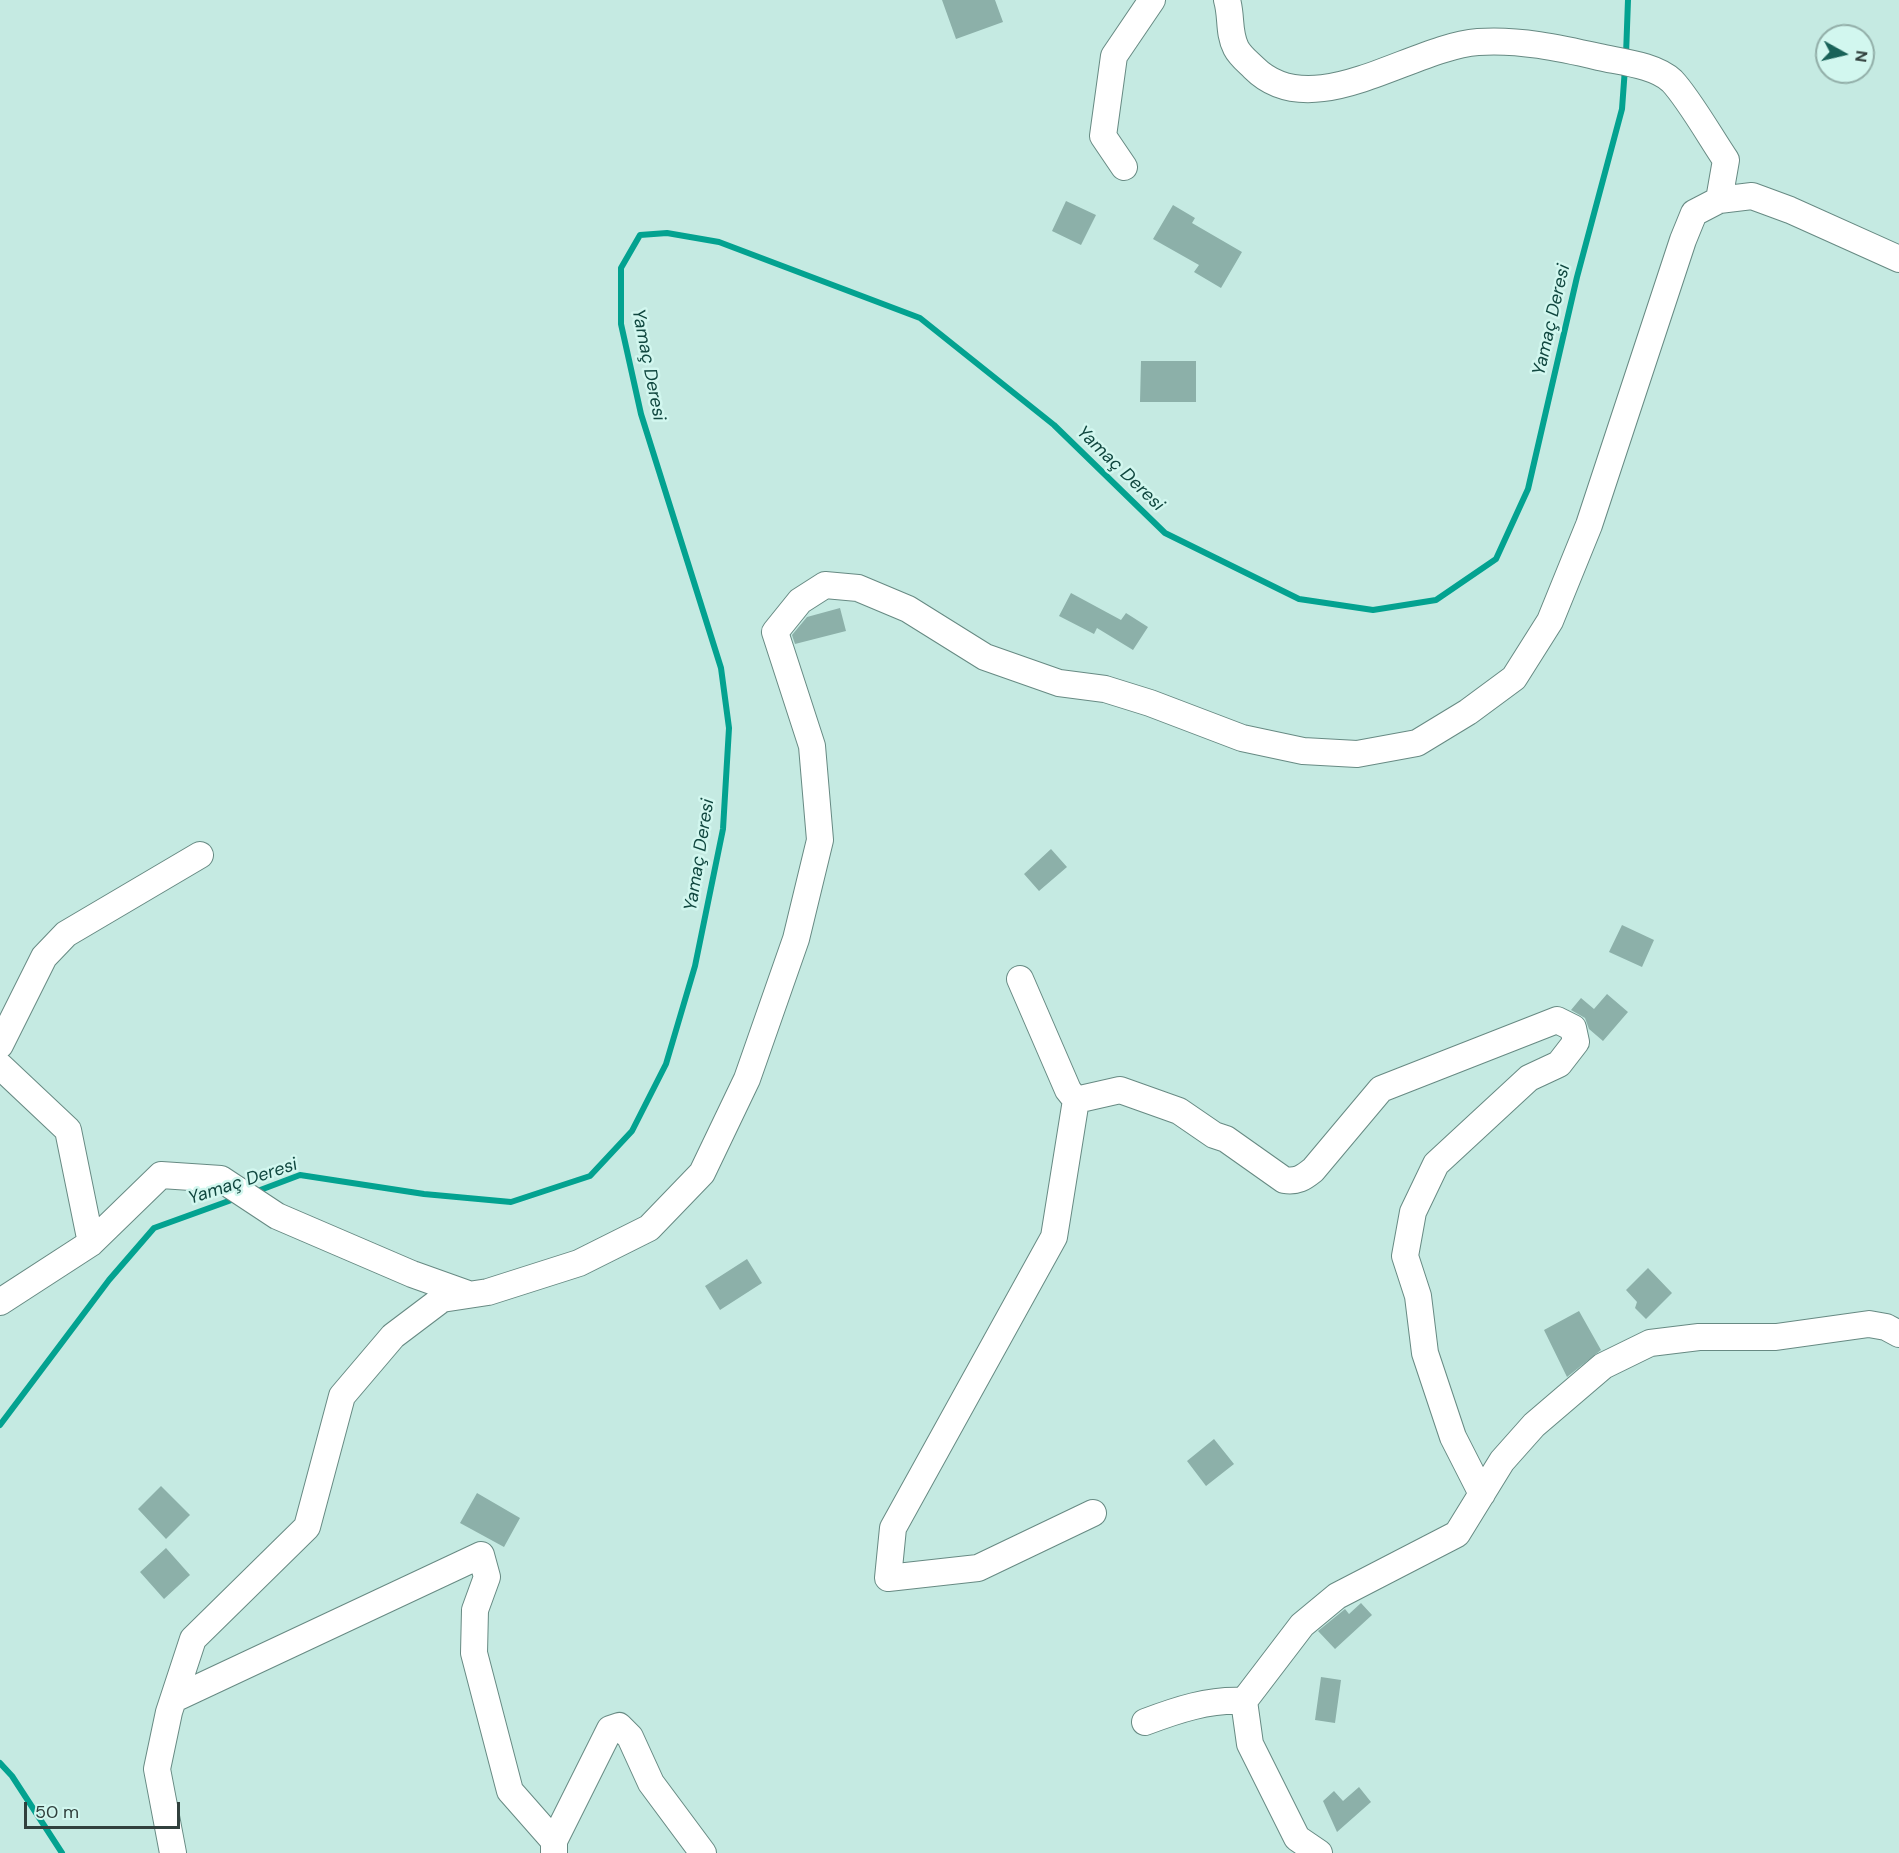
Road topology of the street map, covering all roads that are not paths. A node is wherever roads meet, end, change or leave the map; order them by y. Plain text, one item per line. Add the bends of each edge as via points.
1 (1152, 0) edge
2 (1227, 0) edge
3 (1124, 167) dead end
4 (1719, 200) junction
5 (1899, 259) edge
6 (200, 855) dead end
7 (1020, 979) dead end
8 (0, 1046) edge
9 (0, 1066) edge
10 (1076, 1100) junction
11 (91, 1243) junction
12 (468, 1295) junction
13 (0, 1302) edge
14 (1899, 1334) edge
15 (1482, 1494) junction
16 (1093, 1513) dead end
17 (174, 1699) junction
18 (1244, 1701) junction
19 (1145, 1722) dead end
20 (554, 1847) edge
21 (173, 1853) edge
22 (703, 1853) edge
23 (1319, 1853) edge

1 - 3 street via 1114,56 1103,136
2 - 4 street via 1230,34 1237,52 1261,75 1284,87 1335,87 1478,42 1550,46 1639,66 1671,80 1726,160
4 - 5 street via 1752,196
4 - 12 street via 1695,213 1683,240 1589,525 1550,621 1514,678 1417,743 1357,754 1304,751 1242,738 1150,703 1105,689 1059,683 985,657 908,609 858,588 825,585 800,601 775,632 813,746 820,840 796,939 747,1079 702,1173 649,1228 579,1263
6 - 8 street via 66,934 44,957
7 - 10 street via 1068,1090
9 - 11 street via 68,1130
10 - 15 street via 1120,1090 1179,1112 1284,1180 1292,1181 1313,1170 1381,1089 1557,1020 1573,1028 1576,1042 1559,1064 1529,1078 1436,1164 1413,1212 1405,1256 1418,1296 1425,1353 1454,1437
10 - 16 street via 1054,1237 894,1528 888,1578 978,1568
11 - 12 street via 161,1175 221,1179 277,1216
11 - 13 street
12 - 17 street via 442,1299 393,1336 342,1396 306,1527 193,1639
14 - 15 street via 1869,1324 1776,1337 1699,1337 1650,1343 1603,1366 1534,1425 1502,1461
15 - 18 street via 1457,1534 1337,1596 1302,1625
17 - 20 street via 481,1555 487,1577 475,1610 474,1653 510,1791
17 - 21 street via 157,1769
18 - 19 street via 1183,1708
18 - 23 street via 1250,1744 1297,1838
20 - 22 street via 610,1729 619,1726 630,1737 651,1783

